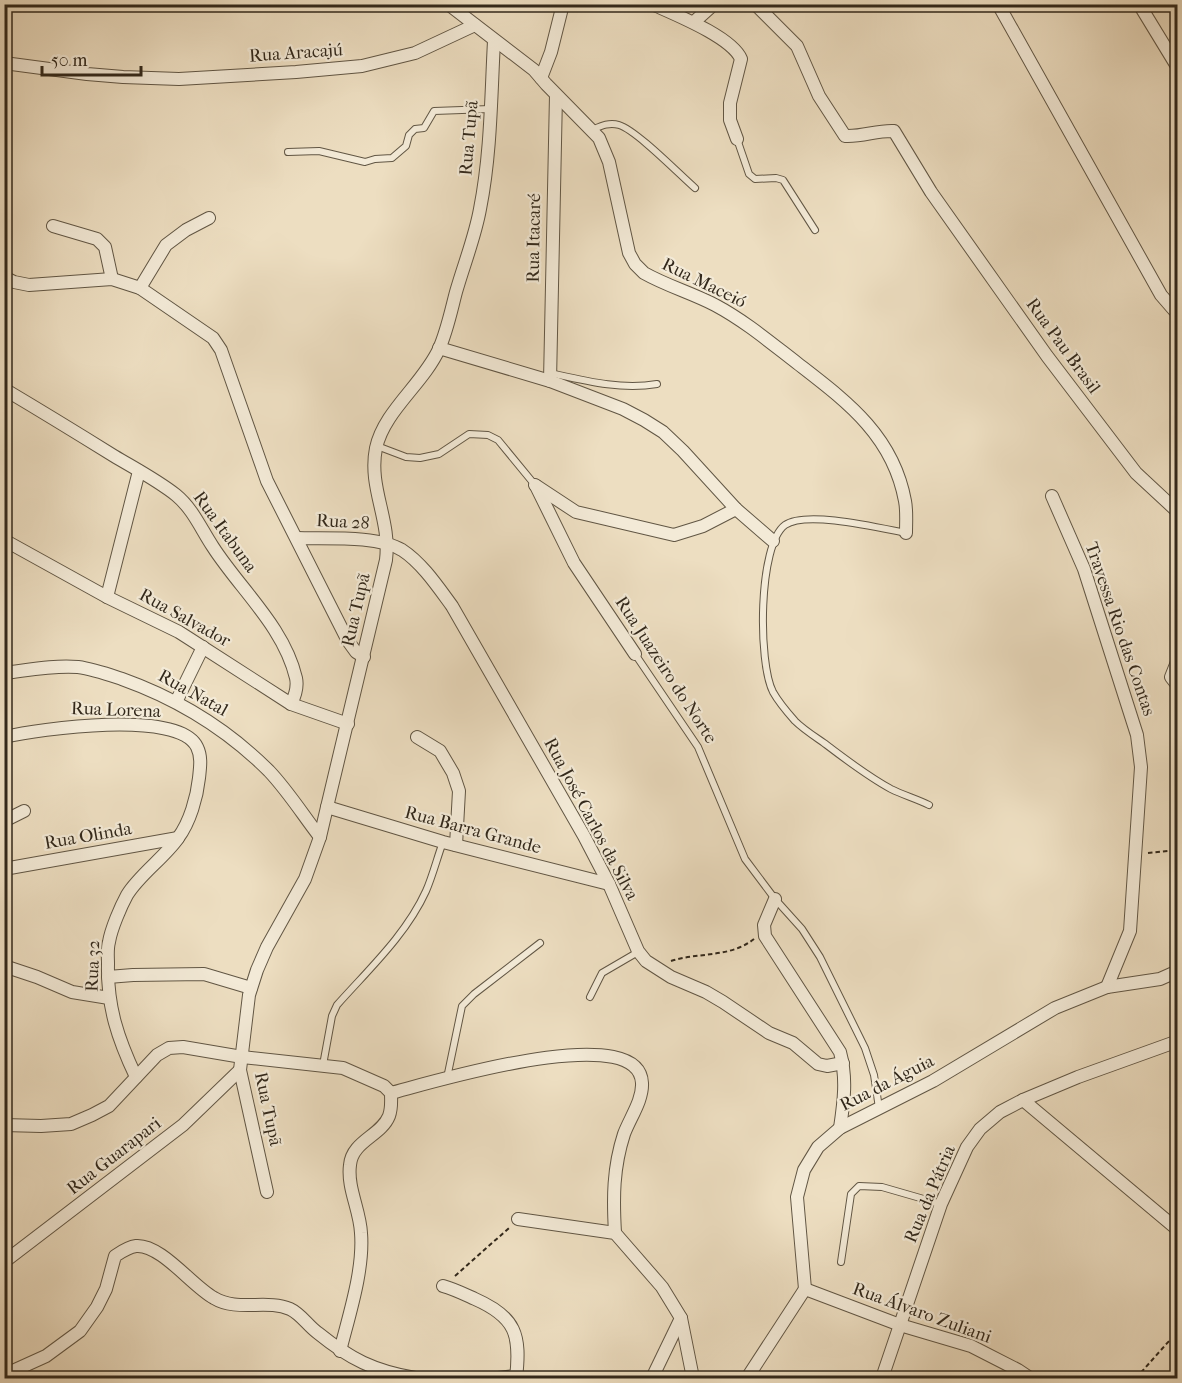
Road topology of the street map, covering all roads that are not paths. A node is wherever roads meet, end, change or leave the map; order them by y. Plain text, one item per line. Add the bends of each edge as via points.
1 (448, 4) edge
2 (563, 4) edge
3 (652, 4) edge
4 (714, 4) edge
5 (754, 4) edge
6 (998, 4) edge
7 (1139, 4) edge
8 (694, 22) junction
9 (475, 26) junction
10 (494, 41) junction
11 (4, 63) edge
12 (1178, 68) edge
13 (541, 78) junction
14 (556, 95) junction
15 (490, 109) junction
16 (592, 130) junction
17 (737, 139) joint
18 (288, 152) dead end
19 (695, 188) dead end
20 (209, 218) dead end
21 (53, 226) dead end
22 (815, 230) dead end
23 (4, 276) edge
24 (112, 279) junction
25 (140, 288) junction
26 (1178, 311) edge
27 (440, 348) junction
28 (550, 377) junction
29 (657, 384) dead end
30 (4, 388) edge
31 (376, 446) junction
32 (139, 471) junction
33 (535, 485) junction
34 (1052, 496) dead end
35 (736, 509) junction
36 (1178, 512) edge
37 (906, 533) joint
38 (297, 538) junction
39 (4, 540) edge
40 (773, 541) junction
41 (388, 544) junction
42 (107, 597) junction
43 (203, 647) junction
44 (635, 654) joint
45 (364, 657) junction
46 (1177, 662) edge
47 (4, 673) edge
48 (1178, 686) edge
49 (176, 702) junction
50 (291, 704) junction
51 (348, 724) junction
52 (4, 737) edge
53 (417, 737) dead end
54 (929, 805) dead end
55 (327, 807) junction
56 (24, 811) dead end
57 (4, 821) edge
58 (320, 837) junction
59 (178, 838) junction
60 (443, 842) junction
61 (456, 845) junction
62 (4, 869) edge
63 (609, 884) junction
64 (775, 899) junction
65 (540, 943) dead end
66 (638, 951) junction
67 (4, 966) edge
68 (1178, 971) edge
69 (108, 977) junction
70 (1107, 987) junction
71 (251, 988) junction
72 (590, 997) dead end
73 (109, 998) junction
74 (1178, 1041) edge
75 (241, 1063) junction
76 (843, 1063) junction
77 (323, 1065) junction
78 (136, 1077) junction
79 (447, 1079) junction
80 (391, 1093) junction
81 (1023, 1100) junction
82 (879, 1108) junction
83 (4, 1125) edge
84 (840, 1128) junction
85 (267, 1192) dead end
86 (941, 1204) junction
87 (518, 1220) road end
88 (1178, 1230) edge
89 (615, 1233) junction
90 (4, 1262) edge
91 (841, 1262) dead end
92 (444, 1286) road end
93 (805, 1290) junction
94 (681, 1318) junction
95 (900, 1325) junction
96 (340, 1351) junction
97 (1016, 1374) edge
98 (4, 1375) edge
99 (516, 1377) edge
100 (415, 1378) edge
101 (498, 1378) edge
102 (652, 1378) edge
103 (693, 1378) edge
104 (747, 1378) edge
105 (882, 1378) edge
106 (1030, 1378) edge

1 - 9 street, Rua Maceió
2 - 13 street
3 - 8 street
4 - 8 street
5 - 36 street, Rua Pau Brasil via 797,46 819,96 845,136 894,131 930,192 1047,356 1136,473
6 - 26 street via 1161,295
7 - 12 street
8 - 17 street via 732,47 741,59 730,104 730,120
9 - 10 street, Rua Maceió
9 - 11 street, Rua Aracajú via 415,53 362,66 296,72 179,79 87,74
10 - 13 street, Rua Maceió
10 - 15 street, Rua Tupã
13 - 14 street, Rua Maceió
14 - 16 street, Rua Maceió
14 - 28 street, Rua Itacaré
15 - 18 lane via 434,111 424,128 415,129 406,146 392,158 365,162 319,151
15 - 27 street, Rua Tupã via 480,209
16 - 19 lane via 606,123 620,125
16 - 37 street, Rua Maceió via 605,149 625,239 635,264 651,277 748,325 862,417 876,433 899,478 905,501
17 - 22 lane via 749,174 759,180 783,180
20 - 25 street via 166,245
21 - 24 street via 97,239 105,247
23 - 24 street via 30,285
24 - 25 street
25 - 38 street via 213,338 221,350 267,481
27 - 28 street
27 - 31 street, Rua Tupã via 384,426
28 - 29 lane via 632,387
28 - 35 street via 623,409 663,432
30 - 32 street, Rua Itabuna
31 - 33 lane, Rua Juazeiro do Norte via 420,458 439,454 469,434 488,435 498,440
31 - 41 street, Rua Tupã via 374,478
32 - 42 street
32 - 50 street, Rua Itabuna via 185,504 264,615 297,681
33 - 35 street via 576,512 674,536
33 - 44 street, Rua Juazeiro do Norte via 574,563
34 - 70 street, Travessa Rio das Contas via 1084,569 1137,735 1141,767 1130,931
35 - 40 street
37 - 40 lane via 830,519 796,520
38 - 41 street, Rua 28
38 - 45 street via 348,641
39 - 42 street, Rua Salvador
40 - 54 lane via 763,609 764,657 772,691 796,722 847,761 892,789
41 - 45 street, Rua Tupã
41 - 63 street, Rua José Carlos da Silva via 411,557 452,606
42 - 43 street, Rua Salvador
43 - 49 street
43 - 50 street, Rua Salvador
44 - 64 lane, Rua Juazeiro do Norte via 698,747 745,860
45 - 51 street, Rua Tupã
46 - 48 street via 1171,677
47 - 49 street, Rua Natal via 56,666 95,670
49 - 58 street, Rua Natal via 245,748 271,773
50 - 51 street, Rua Salvador
51 - 55 street, Rua Tupã
52 - 59 street, Rua Lorena via 106,724 171,730 188,737 197,746 201,761 198,789
53 - 61 street via 440,751 453,773 459,791
55 - 58 street, Rua Tupã
55 - 60 street, Rua Barra Grande
56 - 57 street
58 - 71 street, Rua Tupã via 305,879 267,947
59 - 62 street, Rua Olinda
59 - 69 street, Rua 32 via 128,894 108,942
60 - 61 street, Rua Barra Grande
60 - 77 lane via 426,891 412,916 337,1005
61 - 63 street, Rua Barra Grande
63 - 66 street, Rua José Carlos da Silva
64 - 76 street via 764,932 840,1052
64 - 82 lane, Rua Juazeiro do Norte via 820,957 856,1029 873,1076
65 - 79 lane via 462,1006
66 - 72 lane via 602,973
66 - 76 street, Rua José Carlos da Silva via 655,969 723,1002 769,1033 793,1043 818,1064
67 - 73 street via 72,992
68 - 70 street, Rua da Águia via 1160,979
69 - 71 street via 204,974
69 - 73 street, Rua 32
70 - 82 street, Rua da Águia via 1055,1008 933,1081
71 - 75 street, Rua Tupã
73 - 78 street, Rua 32 via 123,1049
74 - 81 street, Rua da Pátria
75 - 77 street
75 - 78 street via 183,1047 169,1048
75 - 85 street, Rua Tupã
75 - 90 street, Rua Guarapari via 183,1125
76 - 84 street
77 - 80 street via 364,1076
78 - 83 street via 109,1106 71,1124
79 - 80 street
79 - 89 street via 541,1058 585,1054 609,1054 625,1059 637,1069 642,1081 641,1094 624,1133 614,1174
80 - 96 street via 388,1118 356,1148 350,1166 362,1235
81 - 86 street, Rua da Pátria via 980,1129
81 - 88 street
82 - 84 street, Rua da Águia
84 - 93 street, Rua da Águia via 818,1147 804,1170 797,1197
86 - 91 lane via 882,1187 859,1186 851,1194
86 - 95 street, Rua da Pátria
87 - 89 street
89 - 94 street via 662,1287
92 - 99 street via 480,1301 508,1319 518,1350
93 - 95 street, Rua Álvaro Zuliani
93 - 104 street
94 - 102 street
94 - 103 street
95 - 97 street, Rua Álvaro Zuliani via 972,1346
95 - 105 street, Rua da Pátria
96 - 98 street via 296,1312 216,1300 162,1256 136,1246 115,1256 106,1290 80,1331 46,1356
96 - 100 street via 387,1374
97 - 106 street, Rua Álvaro Zuliani
99 - 101 street

